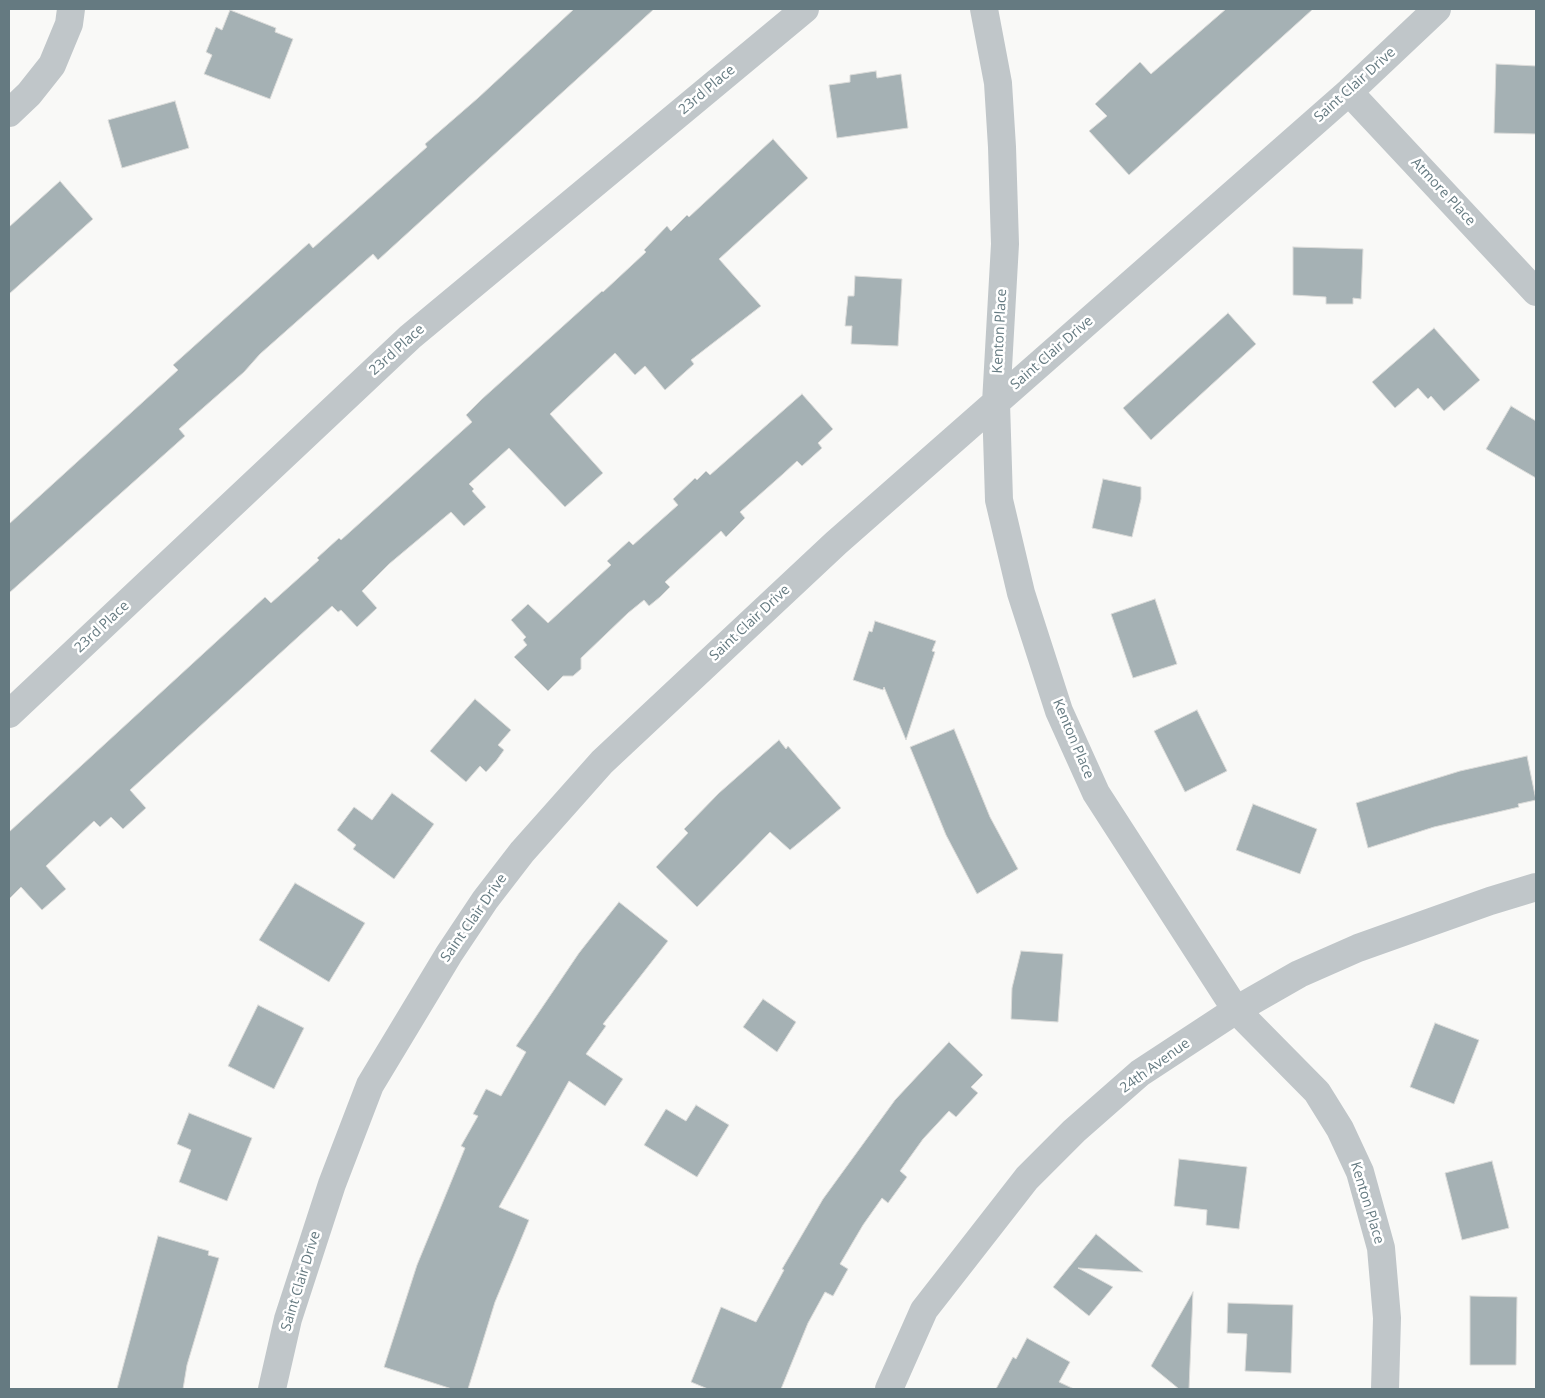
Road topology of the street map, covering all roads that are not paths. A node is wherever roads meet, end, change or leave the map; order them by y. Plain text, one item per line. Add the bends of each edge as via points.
1 (71, 9) edge
2 (805, 9) edge
3 (984, 9) edge
4 (1437, 9) edge
5 (1349, 92) junction
6 (9, 113) edge
7 (1536, 292) edge
8 (996, 403) junction
9 (9, 714) edge
10 (1536, 887) edge
11 (1236, 1010) junction
12 (272, 1389) edge
13 (889, 1389) edge
14 (1385, 1389) edge

1 - 6 street via 69,24 52,65
2 - 9 street, 23rd Place via 410,337
3 - 8 street, Kenton Place via 998,83 1005,244
4 - 5 street, Saint Clair Drive
5 - 7 street, Atmore Place
5 - 8 street, Saint Clair Drive
8 - 11 street, Kenton Place via 1000,500 1021,593 1059,711 1096,793
8 - 12 street, Saint Clair Drive via 836,543 602,762 484,900 370,1086 332,1184 288,1319
10 - 11 street, 24th Avenue via 1358,948 1299,974
11 - 13 street, 24th Avenue via 1140,1073 1027,1178 924,1310
11 - 14 street, Kenton Place via 1317,1092 1340,1129 1360,1172 1381,1248 1387,1318

